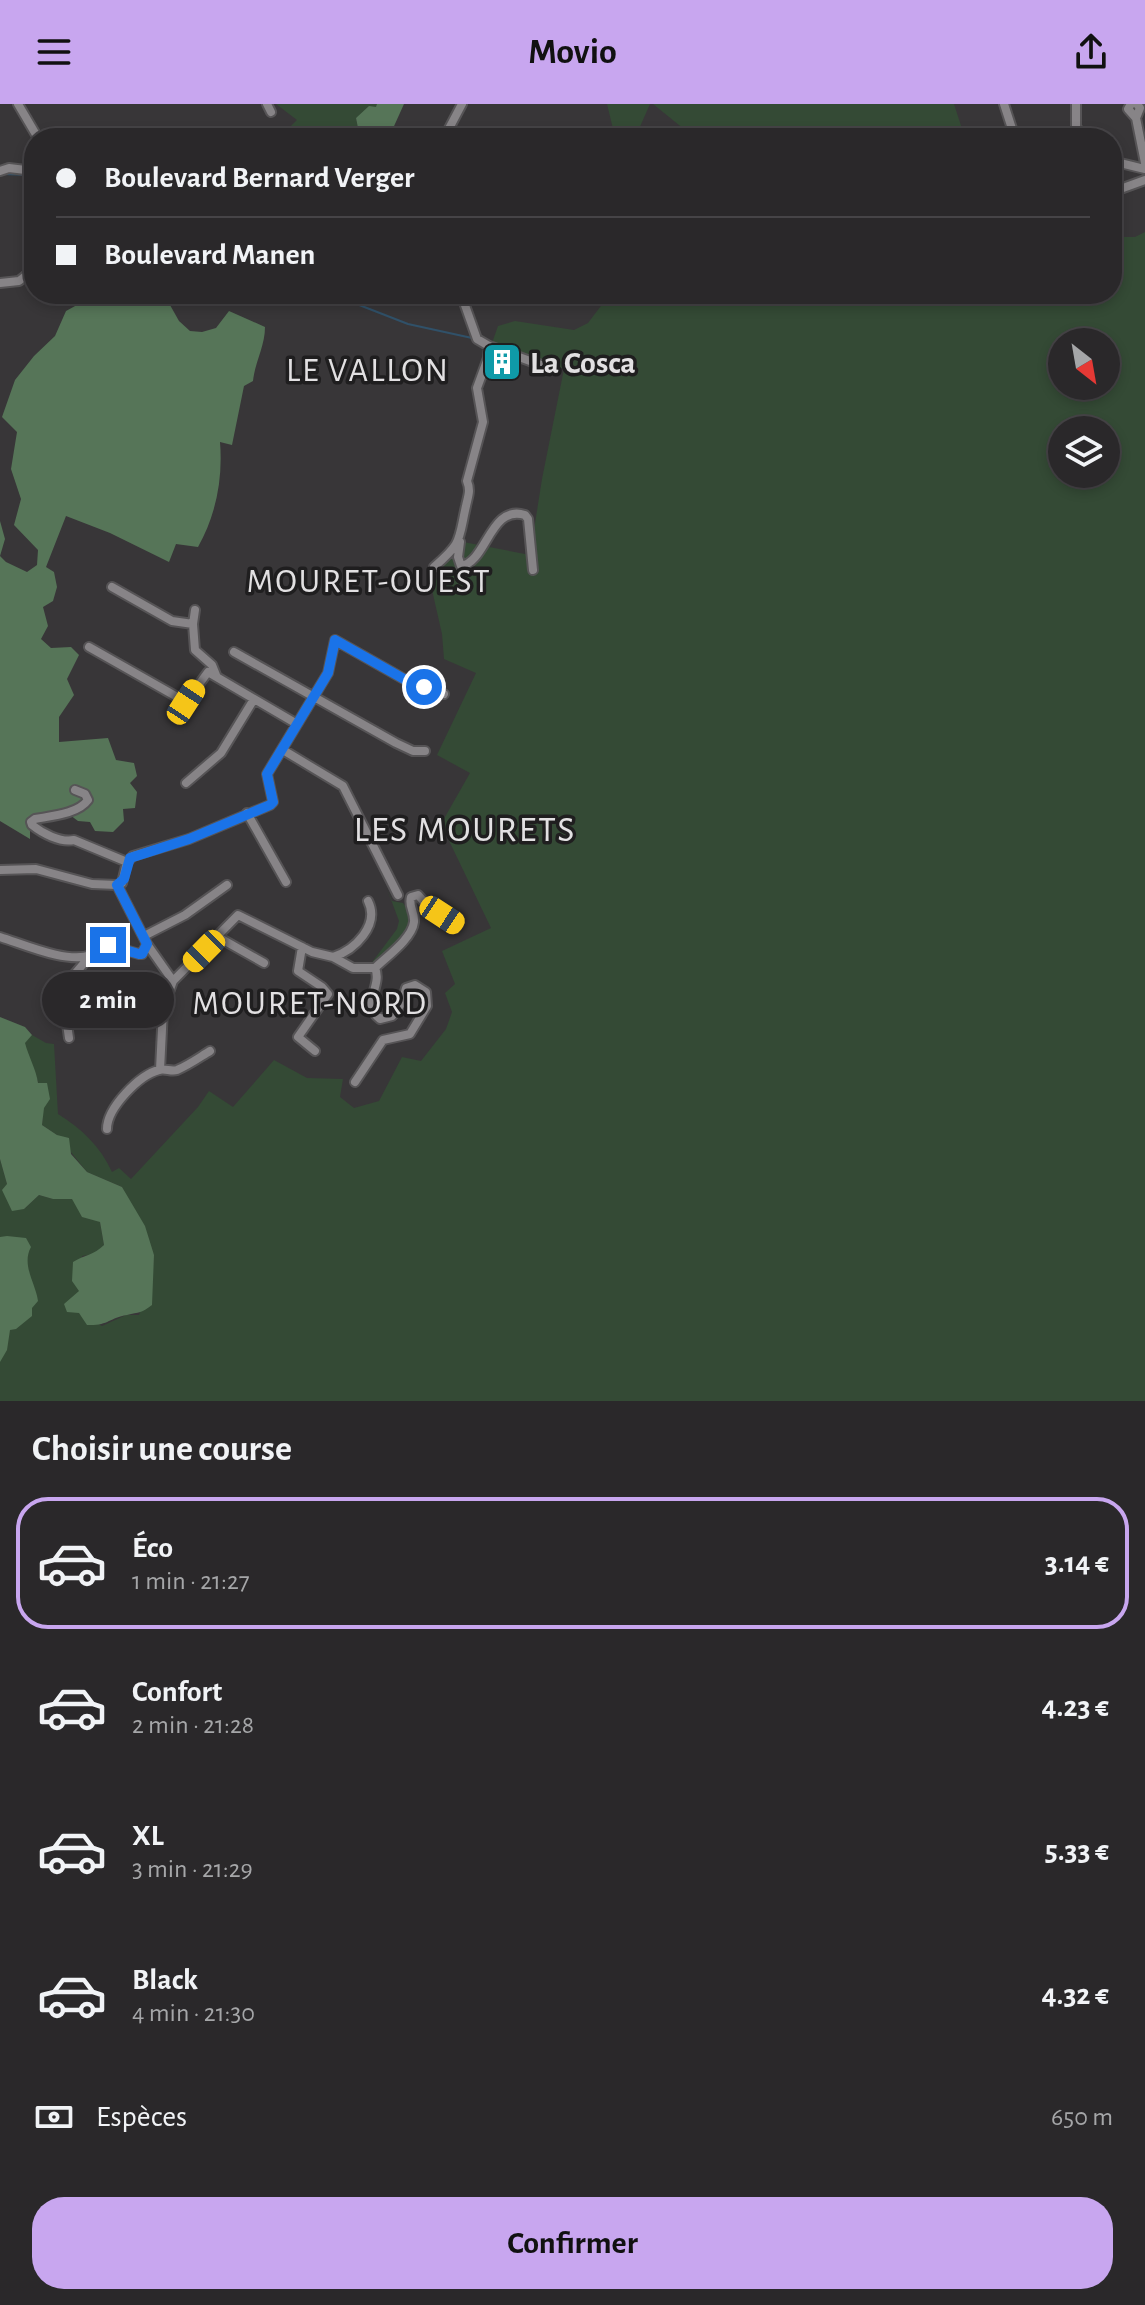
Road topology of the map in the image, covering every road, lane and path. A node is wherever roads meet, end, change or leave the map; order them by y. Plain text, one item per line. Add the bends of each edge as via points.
1 (18, 104) edge
2 (462, 104) edge
3 (1007, 104) edge
4 (1076, 104) edge
5 (1134, 104) edge
6 (32, 128) edge
7 (450, 128) edge
8 (1012, 128) edge
9 (1077, 128) edge
10 (1122, 163) edge
11 (1145, 163) edge
12 (1145, 169) edge
13 (24, 170) edge
14 (0, 171) edge
15 (1145, 180) edge
16 (1122, 188) edge
17 (24, 277) edge
18 (19, 281) junction
19 (24, 282) edge
20 (0, 283) edge
21 (464, 304) edge
22 (489, 346) junction
23 (541, 365) dead end
24 (462, 534) junction
25 (434, 567) dead end
26 (533, 570) dead end
27 (112, 587) dead end
28 (195, 610) dead end
29 (193, 624) junction
30 (89, 647) dead end
31 (234, 652) dead end
32 (216, 675) junction
33 (444, 694) dead end
34 (313, 697) junction
35 (254, 699) junction
36 (297, 724) junction
37 (283, 750) junction
38 (425, 751) dead end
39 (186, 783) dead end
40 (75, 790) dead end
41 (247, 813) junction
42 (127, 862) junction
43 (0, 870) edge
44 (286, 882) dead end
45 (117, 885) junction
46 (227, 885) dead end
47 (398, 895) dead end
48 (368, 901) dead end
49 (457, 925) dead end
50 (0, 937) edge
51 (218, 937) junction
52 (146, 940) junction
53 (302, 947) junction
54 (91, 955) junction
55 (333, 957) junction
56 (264, 963) dead end
57 (375, 968) junction
58 (173, 981) junction
59 (69, 1038) dead end
60 (210, 1051) dead end
61 (315, 1051) dead end
62 (160, 1070) junction
63 (355, 1082) dead end
64 (107, 1129) dead end

1 - 6 street
2 - 7 street
3 - 8 street
4 - 9 street
5 - 11 street via 1140,108 1136,118
10 - 12 street
13 - 14 street
15 - 16 street
17 - 18 street
18 - 19 street
18 - 20 street
21 - 22 street via 475,335
22 - 23 street
22 - 24 street via 477,388 483,422 467,481 471,490
24 - 25 street
24 - 26 street via 461,566 472,563 495,526 512,514 525,515
27 - 29 street via 172,621
28 - 29 street
29 - 32 street via 195,650
30 - 32 street via 186,702 208,672
31 - 34 street
32 - 35 street
33 - 34 street via 404,679 335,640 328,673
34 - 36 street
34 - 38 street via 396,743
35 - 36 street
35 - 39 street via 221,753
36 - 37 street
37 - 41 street via 267,774 273,802
37 - 47 street via 343,786
40 - 42 street via 86,795 86,805 35,819 32,825
41 - 42 street
41 - 44 street
42 - 45 street via 124,879
43 - 45 street via 36,869
45 - 52 street
46 - 52 street
48 - 55 street via 372,914 358,943
49 - 57 street via 418,895 411,897 412,929
50 - 54 street via 54,954
51 - 53 street via 241,915
51 - 56 street
51 - 58 street
52 - 54 street via 142,954 108,945
52 - 58 street
53 - 55 street
53 - 61 street via 298,971 328,994 298,1037
54 - 59 street via 62,989
55 - 57 street via 353,968
57 - 63 street via 370,1005 378,1017 392,1016 410,986 423,989 428,1003 408,1036 380,1042
58 - 62 street via 166,995
60 - 62 street via 174,1071
62 - 64 street via 122,1097

